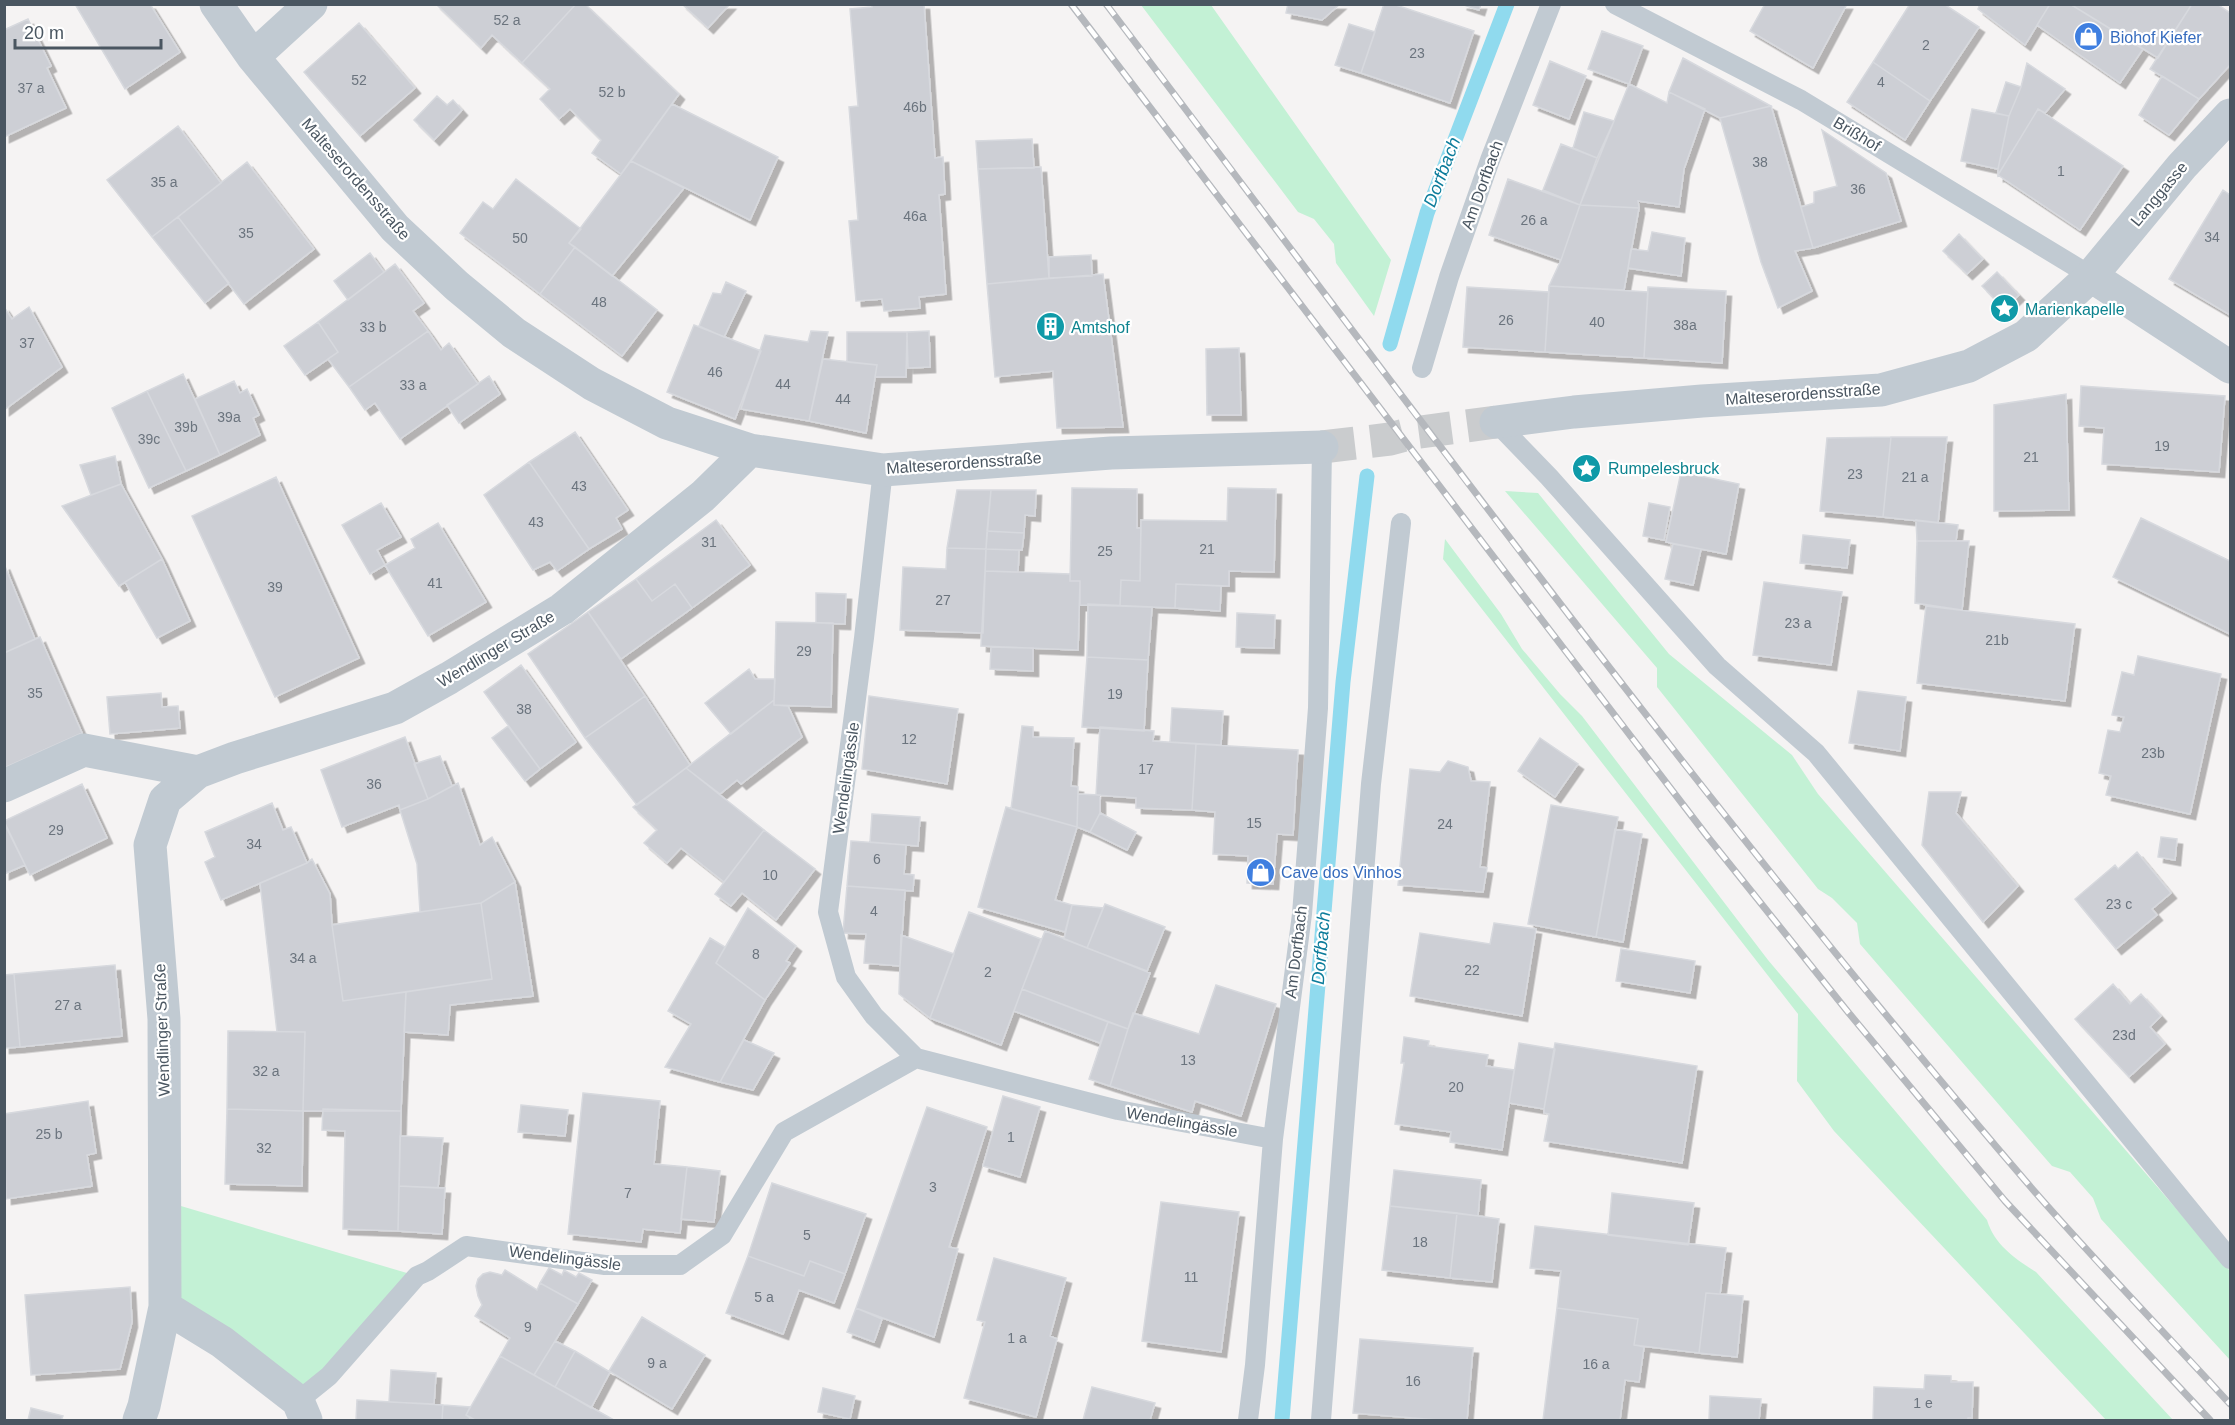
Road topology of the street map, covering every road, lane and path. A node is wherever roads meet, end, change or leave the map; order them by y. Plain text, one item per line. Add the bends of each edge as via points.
1 (216, 4) edge
2 (311, 4) edge
3 (1551, 4) edge
4 (1616, 4) edge
5 (253, 57) junction
6 (2230, 115) edge
7 (2091, 276) junction
8 (2230, 367) edge
9 (1422, 368) dead end
10 (1496, 422) joint
11 (1322, 447) joint
12 (750, 450) junction
13 (883, 470) junction
14 (1401, 523) dead end
15 (198, 772) junction
16 (4, 786) edge
17 (916, 1058) junction
18 (1273, 1139) junction
19 (2230, 1258) edge
20 (165, 1307) junction
21 (302, 1411) edge
22 (139, 1420) edge
23 (1248, 1420) edge
24 (1321, 1420) edge

1 - 5 street, Malteserordensstraße
2 - 5 street
3 - 9 lane, Am Dorfbach via 1483,181
4 - 7 lane, Brißhof via 1801,100
5 - 12 street, Malteserordensstraße via 395,228 514,333 592,384 667,423
6 - 7 street, Langgasse via 2182,166
7 - 8 street
7 - 10 street, Malteserordensstraße via 2026,336 1969,366 1881,390 1574,411
10 - 19 lane via 1717,666 1816,753
11 - 13 street, Malteserordensstraße via 1111,453
11 - 18 lane, Am Dorfbach via 1318,708 1302,914
12 - 13 street, Malteserordensstraße
12 - 15 street, Wendlinger Straße via 703,495 562,609 449,678 395,708
13 - 17 lane, Wendelingässle via 828,912 846,977 874,1016
14 - 24 lane via 1371,784
15 - 16 street via 84,750
15 - 20 street, Wendlinger Straße via 165,800 150,845 164,1019
17 - 18 lane, Wendelingässle via 1118,1110
17 - 21 lane, Wendelingässle via 784,1132 722,1235 680,1265 605,1265 466,1246 417,1276
18 - 23 lane, Am Dorfbach
20 - 21 street via 222,1342
20 - 22 street, Wendlinger Straße

